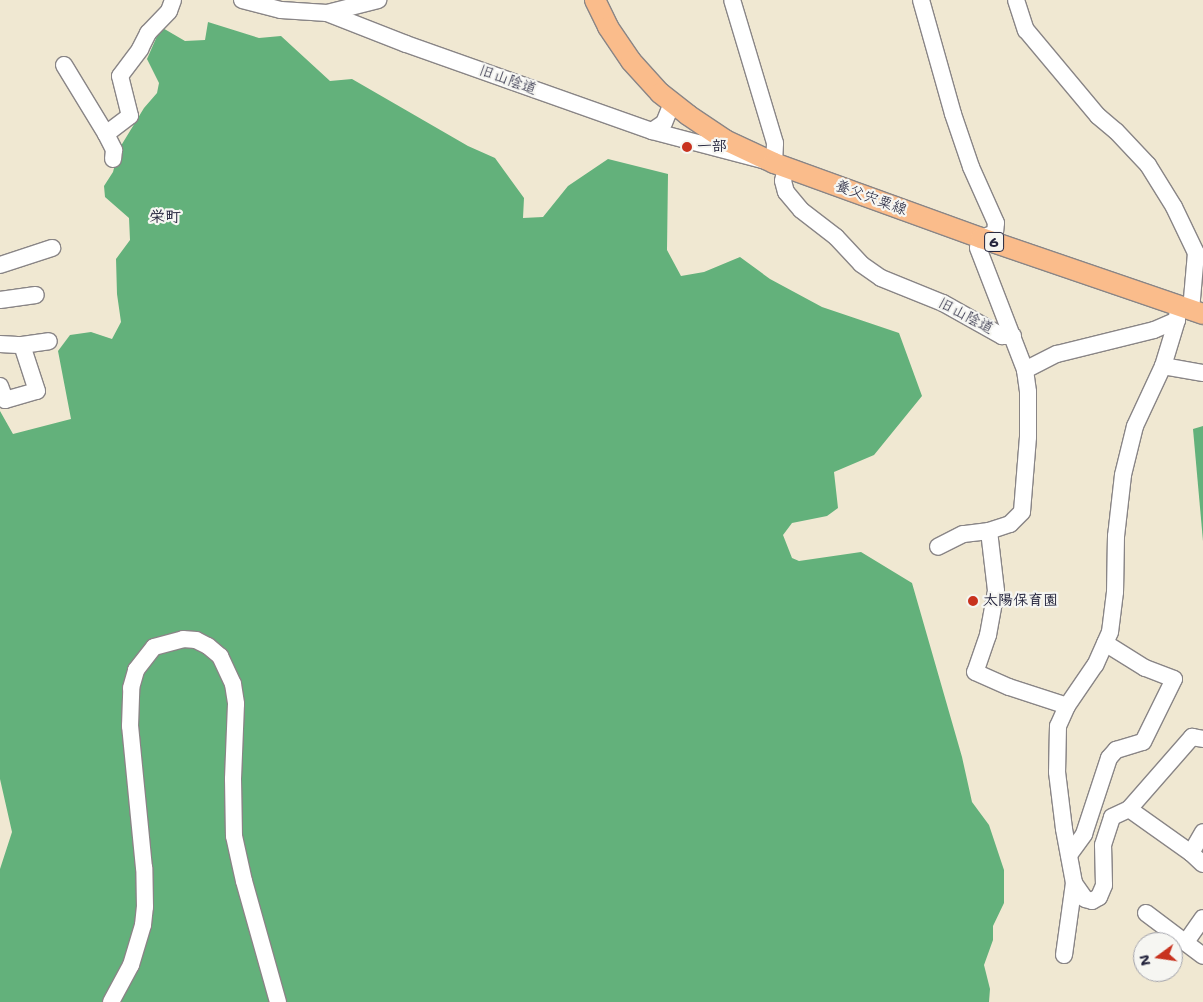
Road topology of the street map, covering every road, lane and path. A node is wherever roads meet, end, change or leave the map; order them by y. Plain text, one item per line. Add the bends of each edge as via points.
1 (173, 0) edge
2 (242, 0) edge
3 (378, 0) edge
4 (594, 0) edge
5 (732, 0) edge
6 (921, 0) edge
7 (1016, 0) edge
8 (327, 13) junction
9 (64, 65) dead end
10 (672, 103) junction
11 (652, 131) junction
12 (106, 134) junction
13 (114, 159) dead end
14 (780, 166) junction
15 (981, 238) junction
16 (52, 248) dead end
17 (0, 265) edge
18 (36, 295) dead end
19 (0, 300) edge
20 (1187, 312) edge
21 (1012, 336) junction
22 (49, 341) dead end
23 (0, 344) edge
24 (22, 345) junction
25 (1163, 366) junction
26 (1025, 370) junction
27 (1203, 373) edge
28 (0, 386) edge
29 (989, 531) junction
30 (938, 547) dead end
31 (1105, 644) junction
32 (1068, 706) junction
33 (1203, 739) edge
34 (1129, 809) junction
35 (1203, 832) edge
36 (1191, 852) junction
37 (1069, 855) junction
38 (1203, 864) edge
39 (1074, 883) junction
40 (1146, 912) dead end
41 (1203, 918) edge
42 (1186, 942) junction
43 (1064, 955) dead end
44 (1203, 956) edge
45 (111, 1002) edge
46 (278, 1002) edge

1 - 12 street via 169,11 148,33 120,76 130,116
2 - 8 street, 旧山陰道 via 281,10
3 - 8 street
4 - 10 main road, 養父宍粟線 / 6 via 631,61
5 - 14 street
6 - 15 street via 953,114 971,167 996,223 996,233
7 - 20 street via 1026,30 1098,116 1148,166 1174,206 1196,253
8 - 11 street, 旧山陰道
9 - 12 street
10 - 11 street via 664,123
10 - 14 main road, 養父宍粟線 / 6 via 724,140
11 - 14 street, 旧山陰道
12 - 13 street via 114,150
14 - 15 main road, 養父宍粟線 / 6
14 - 21 street, 旧山陰道 via 786,192 800,210 836,237 861,264 882,278 943,303 1002,336
15 - 20 main road, 養父宍粟線 / 6
15 - 21 street via 978,248
16 - 17 street
18 - 19 street
20 - 25 street
20 - 26 street via 1154,330 1057,354
21 - 26 street, 旧山陰道
22 - 24 street
23 - 24 street
24 - 28 street via 37,391 5,400
25 - 27 street
25 - 31 street via 1135,426 1123,475 1116,536 1115,592 1110,632
26 - 29 street, 旧山陰道 via 1028,437 1022,512 1010,524
29 - 30 street, 旧山陰道 via 963,534
29 - 32 street via 996,591 988,636 975,672 1009,688
31 - 32 street via 1096,665
31 - 37 street via 1145,668 1174,679 1143,742 1116,750 1109,758 1084,834
32 - 37 street via 1058,726 1057,772
33 - 34 street via 1192,737
34 - 36 street
34 - 39 street via 1112,817 1105,834 1104,885 1099,897 1092,901 1085,899
35 - 36 street
36 - 38 street
37 - 39 street
39 - 43 street
40 - 42 street
41 - 42 street
42 - 44 street
45 - 46 street via 131,964 145,907 130,726 131,688 136,670 154,647 183,639 196,640 220,656 233,684 236,704 234,836

